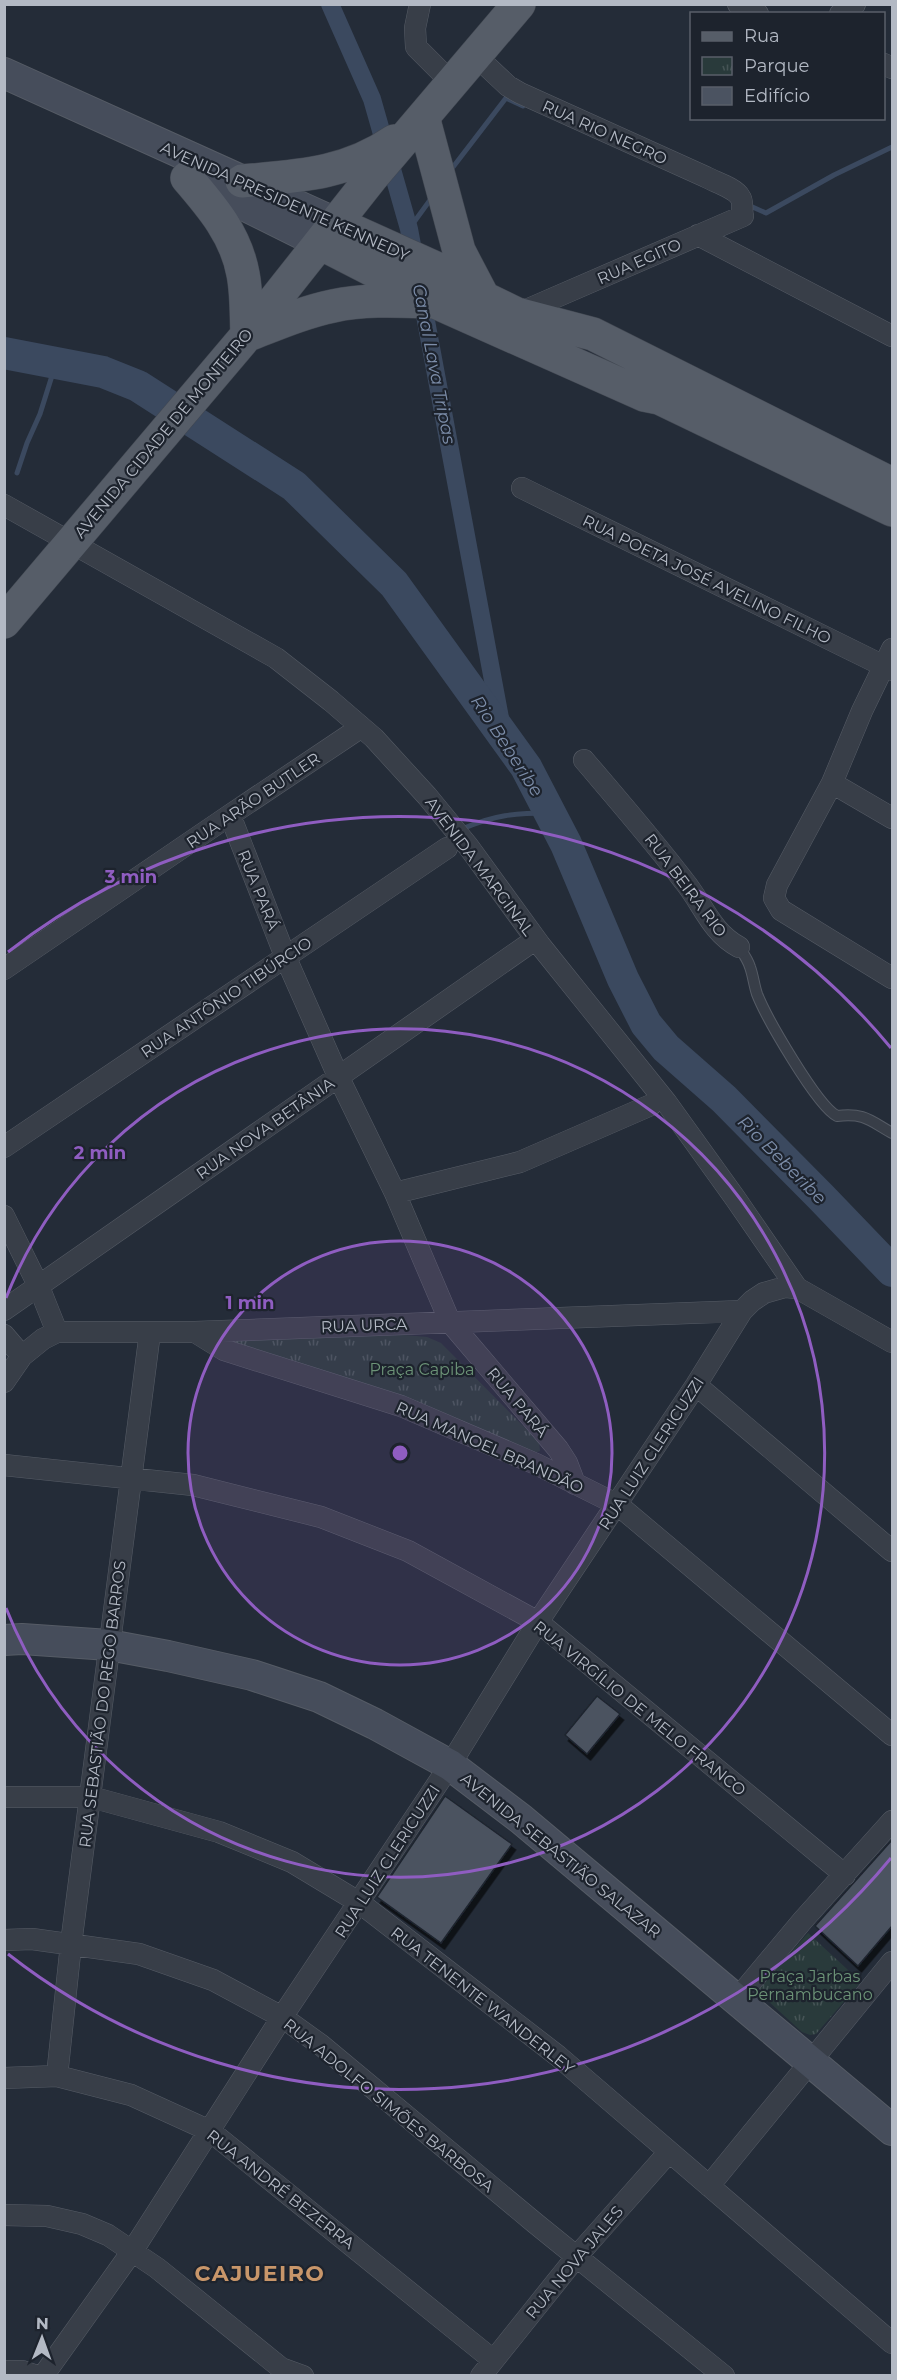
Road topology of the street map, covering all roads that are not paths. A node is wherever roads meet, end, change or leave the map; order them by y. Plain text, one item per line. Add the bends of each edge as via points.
1 (420, 4) edge
2 (519, 4) edge
3 (738, 4) edge
4 (754, 12) edge
5 (476, 56) junction
6 (4, 73) edge
7 (453, 84) junction
8 (4, 93) edge
9 (418, 125) junction
10 (380, 159) junction
11 (188, 178) junction
12 (242, 181) junction
13 (742, 207) joint
14 (328, 233) junction
15 (698, 235) junction
16 (394, 276) junction
17 (455, 296) junction
18 (517, 326) junction
19 (247, 335) junction
20 (892, 336) edge
21 (661, 384) junction
22 (892, 484) edge
23 (522, 488) dead end
24 (4, 505) edge
25 (892, 510) edge
26 (70, 543) junction
27 (4, 622) edge
28 (890, 662) edge
29 (354, 732) dead end
30 (584, 760) dead end
31 (832, 783) junction
32 (230, 815) junction
33 (892, 818) edge
34 (447, 848) dead end
35 (525, 946) dead end
36 (739, 946) joint
37 (283, 950) junction
38 (4, 969) edge
39 (892, 978) edge
40 (338, 1076) junction
41 (651, 1105) dead end
42 (892, 1133) edge
43 (4, 1147) edge
44 (395, 1193) junction
45 (4, 1216) edge
46 (39, 1287) junction
47 (797, 1288) junction
48 (4, 1310) edge
49 (742, 1311) junction
50 (450, 1322) junction
51 (57, 1332) junction
52 (150, 1332) junction
53 (195, 1332) junction
54 (4, 1335) edge
55 (892, 1342) edge
56 (22, 1356) junction
57 (4, 1382) edge
58 (696, 1385) junction
59 (4, 1466) edge
60 (130, 1478) junction
61 (576, 1484) junction
62 (618, 1505) junction
63 (892, 1551) edge
64 (538, 1622) junction
65 (4, 1640) edge
66 (109, 1645) junction
67 (892, 1735) edge
68 (450, 1766) junction
69 (4, 1797) edge
70 (91, 1797) junction
71 (892, 1821) edge
72 (845, 1875) junction
73 (360, 1903) junction
74 (4, 1941) edge
75 (71, 1944) junction
76 (892, 1962) edge
77 (737, 1999) junction
78 (282, 2018) junction
79 (811, 2062) junction
80 (57, 2076) junction
81 (4, 2078) edge
82 (892, 2130) edge
83 (210, 2131) junction
84 (669, 2152) junction
85 (710, 2186) junction
86 (4, 2215) edge
87 (133, 2250) junction
88 (577, 2256) junction
89 (892, 2343) edge
90 (487, 2368) edge
91 (4, 2371) edge
92 (276, 2372) edge
93 (37, 2376) edge
94 (44, 2376) edge
95 (303, 2376) edge
96 (724, 2376) edge

1 - 7 street via 416,47
2 - 5 main road, AVENIDA CIDADE DE MONTEIRO
3 - 4 street
5 - 7 main road, AVENIDA CIDADE DE MONTEIRO
5 - 13 street, RUA RIO NEGRO via 520,93 706,177
6 - 12 street, AVENIDA PRESIDENTE KENNEDY
7 - 9 main road, AVENIDA CIDADE DE MONTEIRO
8 - 11 street, AVENIDA PRESIDENTE KENNEDY
9 - 10 main road, AVENIDA CIDADE DE MONTEIRO
9 - 17 main road via 464,263
10 - 12 main road via 310,176
10 - 14 main road, AVENIDA CIDADE DE MONTEIRO
11 - 14 street, AVENIDA PRESIDENTE KENNEDY
11 - 19 main road via 220,216 231,238 243,274
12 - 14 street, AVENIDA PRESIDENTE KENNEDY
13 - 15 street, RUA EGITO
14 - 16 main road, AVENIDA PRESIDENTE KENNEDY
14 - 19 main road, AVENIDA CIDADE DE MONTEIRO
15 - 18 street, RUA EGITO
15 - 20 street
16 - 17 main road, AVENIDA PRESIDENTE KENNEDY
16 - 19 main road via 335,305
17 - 18 main road, AVENIDA PRESIDENTE KENNEDY
18 - 21 main road, AVENIDA PRESIDENTE KENNEDY
19 - 26 main road, AVENIDA CIDADE DE MONTEIRO
21 - 22 main road, AVENIDA PRESIDENTE KENNEDY via 821,447
21 - 25 main road, AVENIDA PRESIDENTE KENNEDY
23 - 28 street, RUA POETA JOSÉ AVELINO FILHO
24 - 26 street, AVENIDA MARGINAL
26 - 27 main road, AVENIDA CIDADE DE MONTEIRO
26 - 47 street, AVENIDA MARGINAL via 276,658 374,738 468,846 540,945 666,1102
28 - 31 street via 862,711
29 - 32 street, RUA ARÃO BUTLER
30 - 36 street, RUA BEIRA RIO via 687,884 708,919
31 - 33 street
31 - 39 street via 777,885 776,905
32 - 37 street, RUA PARÁ
32 - 38 street, RUA ARÃO BUTLER
34 - 37 street, RUA ANTÔNIO TIBÚRCIO
35 - 40 street, RUA NOVA BETÂNIA
36 - 42 lane, RUA BEIRA RIO via 750,966 762,1006 832,1113 862,1116
37 - 40 street, RUA PARÁ
37 - 43 street, RUA ANTÔNIO TIBÚRCIO
40 - 44 street, RUA PARÁ
40 - 46 street, RUA NOVA BETÂNIA
41 - 44 street via 520,1162
44 - 50 street, RUA PARÁ
45 - 46 street
46 - 48 street, RUA NOVA BETÂNIA
46 - 51 street
47 - 49 street, RUA LUIZ CLERICUZZI via 764,1293
47 - 55 street
49 - 50 street, RUA URCA
49 - 58 street, RUA LUIZ CLERICUZZI
50 - 53 street, RUA URCA
50 - 61 street, RUA PARÁ via 558,1449
51 - 52 street, RUA URCA
51 - 56 street
52 - 53 street, RUA URCA
52 - 60 street, RUA SEBASTIÃO DO REGO BARROS
53 - 61 street, RUA MANOEL BRANDÃO via 224,1350 401,1406
54 - 56 street
56 - 57 street
58 - 62 street, RUA LUIZ CLERICUZZI
58 - 63 street
59 - 60 street, RUA VIRGÍLIO DE MELO FRANCO
60 - 64 street, RUA VIRGÍLIO DE MELO FRANCO via 193,1485 321,1517 408,1551
60 - 66 street, RUA SEBASTIÃO DO REGO BARROS
61 - 62 street, RUA MANOEL BRANDÃO
62 - 64 street, RUA LUIZ CLERICUZZI
62 - 67 street, RUA MANOEL BRANDÃO
64 - 68 street, RUA LUIZ CLERICUZZI
64 - 72 street, RUA VIRGÍLIO DE MELO FRANCO
65 - 66 street, AVENIDA SEBASTIÃO SALAZAR
66 - 68 street, AVENIDA SEBASTIÃO SALAZAR via 252,1675 319,1698
66 - 70 street, RUA SEBASTIÃO DO REGO BARROS
68 - 73 street, RUA LUIZ CLERICUZZI
68 - 77 street, AVENIDA SEBASTIÃO SALAZAR via 521,1819
69 - 70 street, RUA TENENTE WANDERLEY
70 - 73 street, RUA TENENTE WANDERLEY via 219,1832 292,1862
70 - 75 street, RUA SEBASTIÃO DO REGO BARROS
71 - 72 street
72 - 77 street
73 - 78 street, RUA LUIZ CLERICUZZI
73 - 84 street, RUA TENENTE WANDERLEY via 558,2056
74 - 75 street, RUA ADOLFO SIMÕES BARBOSA
75 - 78 street, RUA ADOLFO SIMÕES BARBOSA via 139,1954 213,1980
75 - 80 street, RUA SEBASTIÃO DO REGO BARROS
76 - 79 street
77 - 79 street, AVENIDA SEBASTIÃO SALAZAR
78 - 83 street, RUA LUIZ CLERICUZZI
78 - 88 street, RUA ADOLFO SIMÕES BARBOSA via 321,2045
79 - 82 street, AVENIDA SEBASTIÃO SALAZAR
79 - 85 street
80 - 81 street, RUA ANDRÉ BEZERRA
80 - 83 street, RUA ANDRÉ BEZERRA via 132,2095
83 - 87 street, RUA LUIZ CLERICUZZI
83 - 90 street, RUA ANDRÉ BEZERRA
84 - 85 street, RUA TENENTE WANDERLEY
84 - 88 street, RUA NOVA JALES
85 - 89 street, RUA TENENTE WANDERLEY
86 - 87 street via 47,2216 82,2224
87 - 92 street
87 - 94 street, RUA LUIZ CLERICUZZI
88 - 90 street, RUA NOVA JALES
88 - 96 street, RUA ADOLFO SIMÕES BARBOSA
91 - 93 street
92 - 95 street

